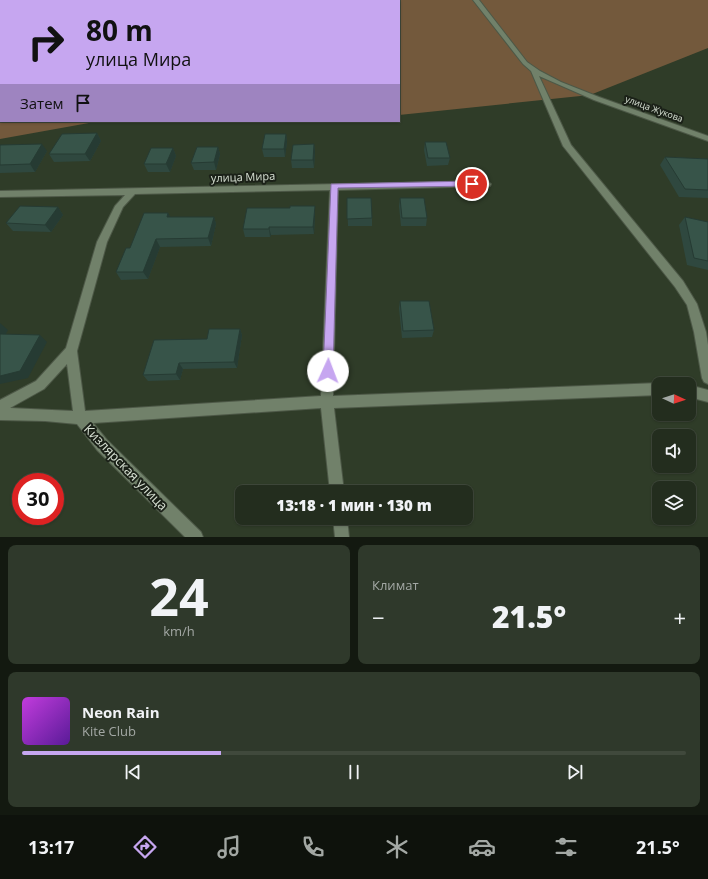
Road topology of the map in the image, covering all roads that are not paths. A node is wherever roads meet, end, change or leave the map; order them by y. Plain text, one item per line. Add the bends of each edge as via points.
1 (476, 0) edge
2 (534, 71) junction
3 (708, 139) edge
4 (487, 184) dead end
5 (334, 186) junction
6 (132, 192) junction
7 (0, 194) edge
8 (71, 351) junction
9 (708, 378) edge
10 (652, 389) edge
11 (696, 393) edge
12 (708, 396) edge
13 (327, 402) junction
14 (0, 407) edge
15 (0, 414) edge
16 (80, 418) junction
17 (336, 485) edge
18 (341, 525) edge
19 (196, 537) edge
20 (342, 537) edge

1 - 2 street
2 - 3 street, улица Жукова via 594,97
2 - 9 street via 567,146 679,284 692,304
4 - 5 street, улица Мира
5 - 6 street, улица Мира
5 - 13 street
6 - 7 street, улица Мира
6 - 8 street via 119,206 102,242
8 - 14 street via 40,385
8 - 16 street
10 - 13 street
11 - 12 street
13 - 16 street
13 - 17 street
15 - 16 street, Кизлярская улица
16 - 19 street, Кизлярская улица via 102,446
18 - 20 street

